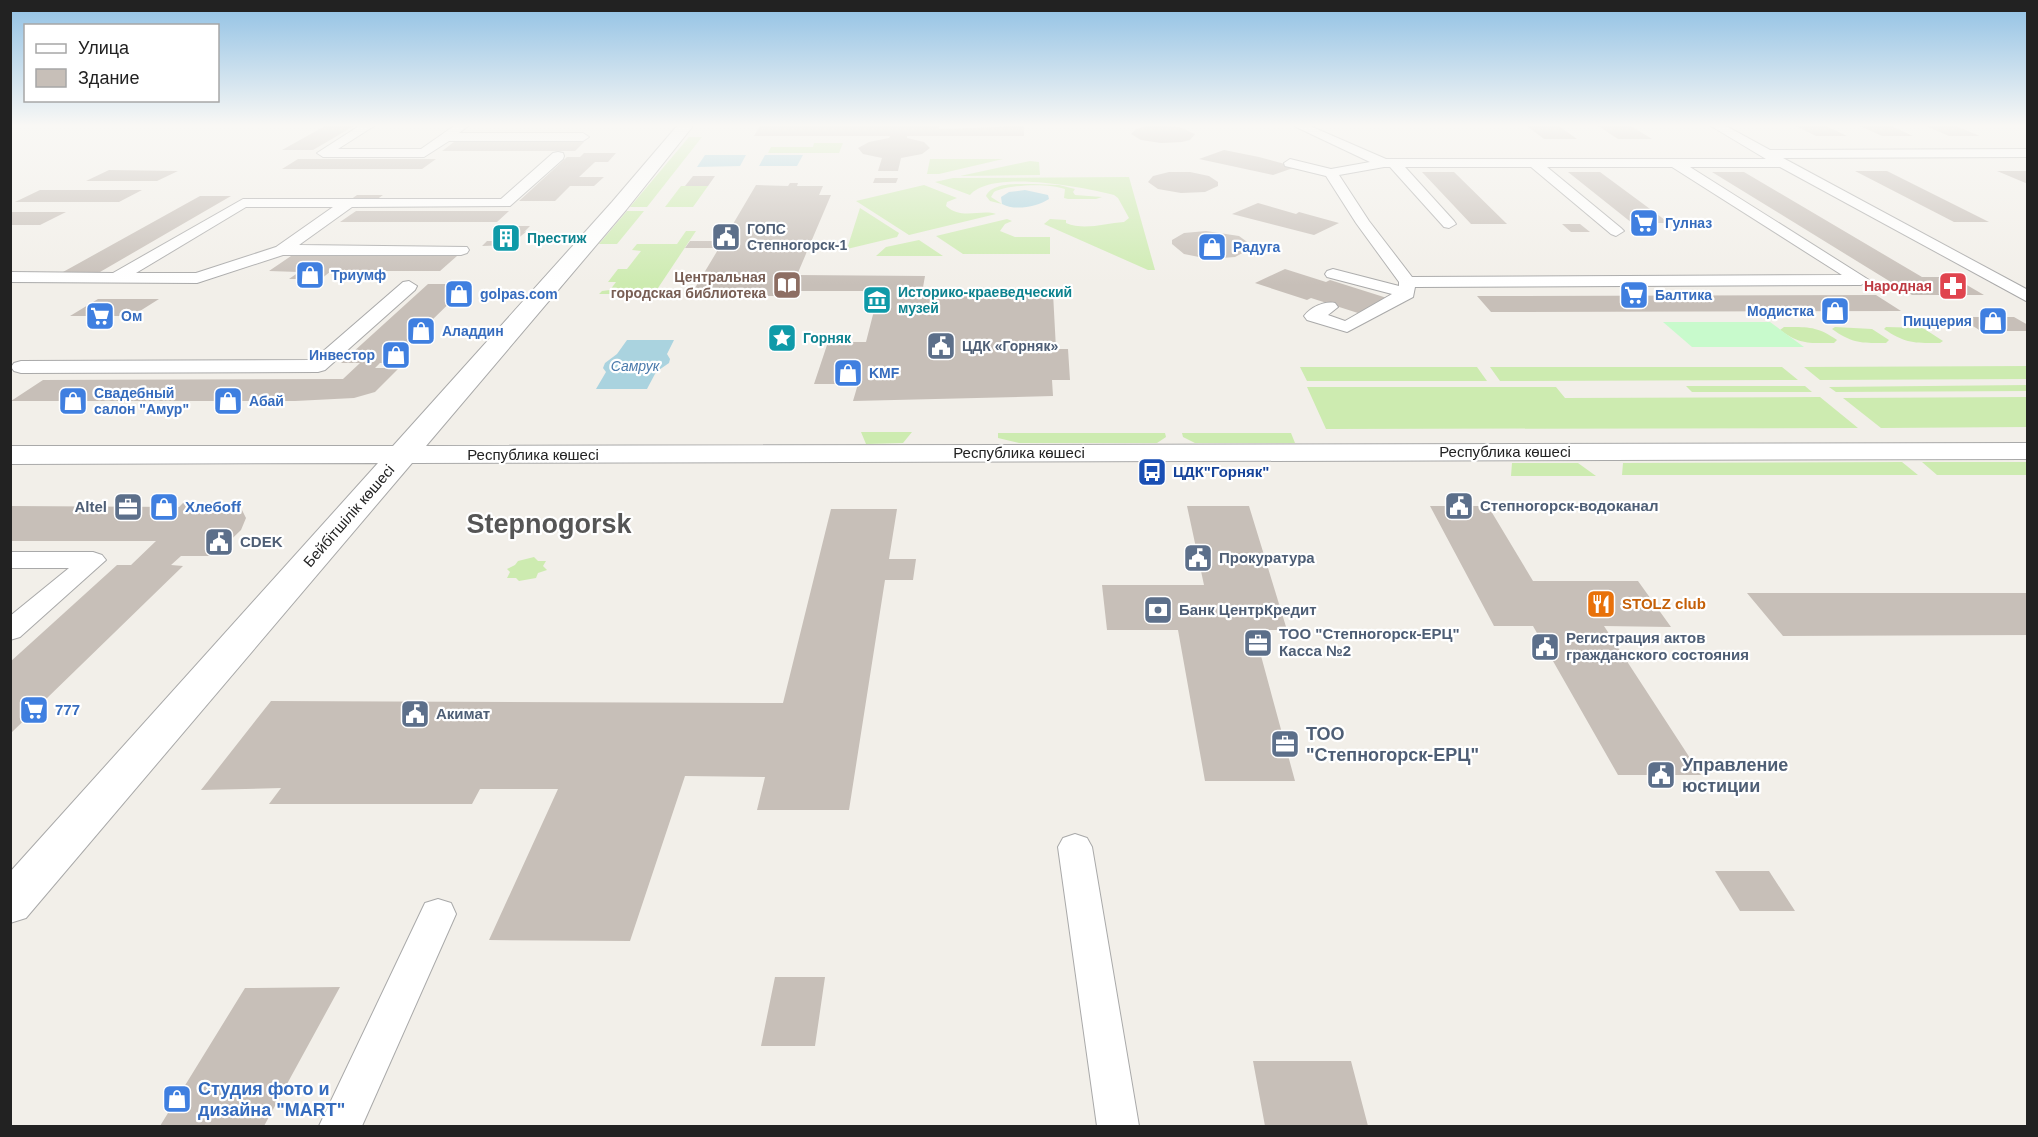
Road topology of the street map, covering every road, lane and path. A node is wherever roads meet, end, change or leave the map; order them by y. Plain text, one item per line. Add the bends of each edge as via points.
1 (532, 179) edge
2 (641, 179) edge
3 (1335, 179) edge
4 (1405, 179) edge
5 (1553, 179) edge
6 (1701, 179) edge
7 (1813, 179) edge
8 (349, 203) junction
9 (1449, 224) dead end
10 (1616, 231) dead end
11 (282, 250) junction
12 (461, 250) dead end
13 (1333, 274) dead end
14 (10, 277) edge
15 (117, 277) junction
16 (409, 286) dead end
17 (1407, 288) junction
18 (2028, 297) edge
19 (1329, 307) dead end
20 (14, 369) edge
21 (2028, 451) edge
22 (10, 455) edge
23 (402, 455) junction
24 (10, 560) edge
25 (10, 631) edge
26 (1075, 847) dead end
27 (10, 904) edge
28 (438, 914) dead end
29 (340, 1126) edge
30 (1118, 1126) edge

1 - 8 street via 505,203
2 - 23 street, Бейбітшілік көшесі
3 - 17 street
4 - 9 street
5 - 10 street
6 - 17 street via 1861,280
7 - 18 street
8 - 11 street
8 - 15 street via 243,203
11 - 12 street
11 - 15 street via 197,278
13 - 17 street
14 - 15 street
16 - 20 street via 318,366
17 - 19 street via 1347,327 1313,316
21 - 23 street, Республика көшесі
22 - 23 street, Республика көшесі
23 - 27 street, Бейбітшілік көшесі
24 - 25 street via 93,560
26 - 30 street
28 - 29 street

